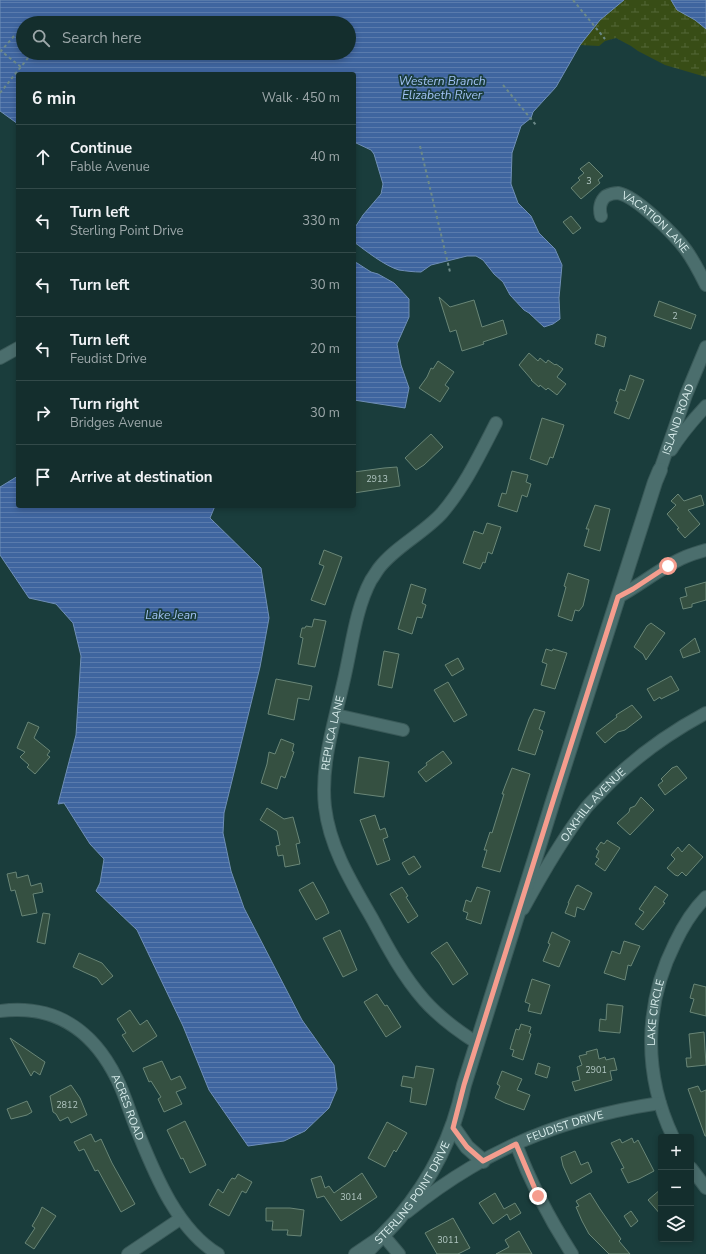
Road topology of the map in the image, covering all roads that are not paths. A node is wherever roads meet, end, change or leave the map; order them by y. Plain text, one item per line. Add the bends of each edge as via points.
1 (601, 216) dead end
2 (706, 285) edge
3 (706, 347) edge
4 (16, 349) edge
5 (0, 358) edge
6 (706, 406) edge
7 (496, 423) dead end
8 (660, 470) junction
9 (706, 550) edge
10 (618, 597) junction
11 (706, 714) edge
12 (336, 715) junction
13 (403, 730) dead end
14 (706, 897) edge
15 (514, 928) junction
16 (0, 1011) edge
17 (477, 1043) junction
18 (660, 1103) junction
19 (453, 1128) junction
20 (672, 1134) edge
21 (516, 1144) junction
22 (483, 1161) junction
23 (692, 1170) edge
24 (706, 1188) edge
25 (180, 1219) junction
26 (397, 1220) junction
27 (383, 1235) junction
28 (128, 1254) edge
29 (218, 1254) edge
30 (355, 1254) edge
31 (365, 1254) edge
32 (399, 1254) edge
33 (572, 1254) edge

1 - 2 street, VACATION LANE via 600,204 612,193 619,193 641,206 685,249
3 - 8 street, ISLAND ROAD via 684,400
4 - 5 street
6 - 8 street, STERLING POINT DRIVE via 681,434
7 - 12 street, REPLICA LANE via 456,496 424,530 379,568 370,583 356,624
8 - 10 street, STERLING POINT DRIVE
9 - 10 street via 686,556
10 - 15 street, STERLING POINT DRIVE
11 - 15 street, OAKHILL AVENUE via 660,741 634,761 587,807 560,846
12 - 13 street
12 - 17 street, REPLICA LANE via 324,786 326,815 336,850 409,982 442,1018
14 - 18 street, LAKE CIRCLE via 680,932 669,954 655,1001 651,1026 651,1058
15 - 17 street, STERLING POINT DRIVE
16 - 25 street, ACRES ROAD via 19,1010 57,1017 72,1024 96,1045 117,1079 139,1136
17 - 19 street, STERLING POINT DRIVE
18 - 20 street, LAKE CIRCLE
18 - 21 street, FEUDIST DRIVE via 575,1121
19 - 22 street via 467,1147
19 - 26 street, STERLING POINT DRIVE via 429,1177
21 - 22 street, FEUDIST DRIVE
21 - 33 street via 538,1196
22 - 26 street, FEUDIST DRIVE via 432,1192
23 - 24 street
25 - 28 street
25 - 29 street, ACRES ROAD via 196,1237
26 - 27 street, STERLING POINT DRIVE
27 - 30 street
27 - 31 street, STERLING POINT DRIVE
27 - 32 street

